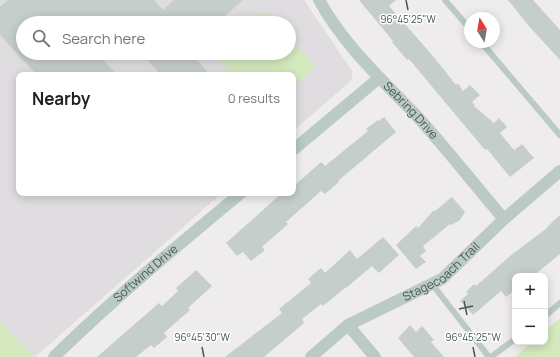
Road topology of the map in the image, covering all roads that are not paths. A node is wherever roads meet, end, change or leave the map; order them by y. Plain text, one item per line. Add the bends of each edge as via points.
1 (319, 0) edge
2 (445, 0) edge
3 (464, 22) edge
4 (486, 48) edge
5 (379, 78) junction
6 (560, 135) edge
7 (296, 147) edge
8 (560, 171) edge
9 (237, 196) edge
10 (504, 219) junction
11 (432, 284) junction
12 (560, 303) edge
13 (548, 313) edge
14 (348, 325) junction
15 (512, 341) edge
16 (54, 357) edge
17 (311, 357) edge
18 (375, 357) edge
19 (490, 357) edge

1 - 5 street, Sebring Drive via 330,20
2 - 3 lane
4 - 6 lane
5 - 7 street
5 - 10 street, Sebring Drive via 416,116
8 - 10 street, Stagecoach Trail
9 - 16 street, Softwind Drive via 83,328
10 - 11 street, Stagecoach Trail via 442,279
11 - 14 street, Stagecoach Trail
11 - 19 lane
12 - 13 lane
14 - 17 street, Stagecoach Trail
14 - 18 street
15 - 19 lane

